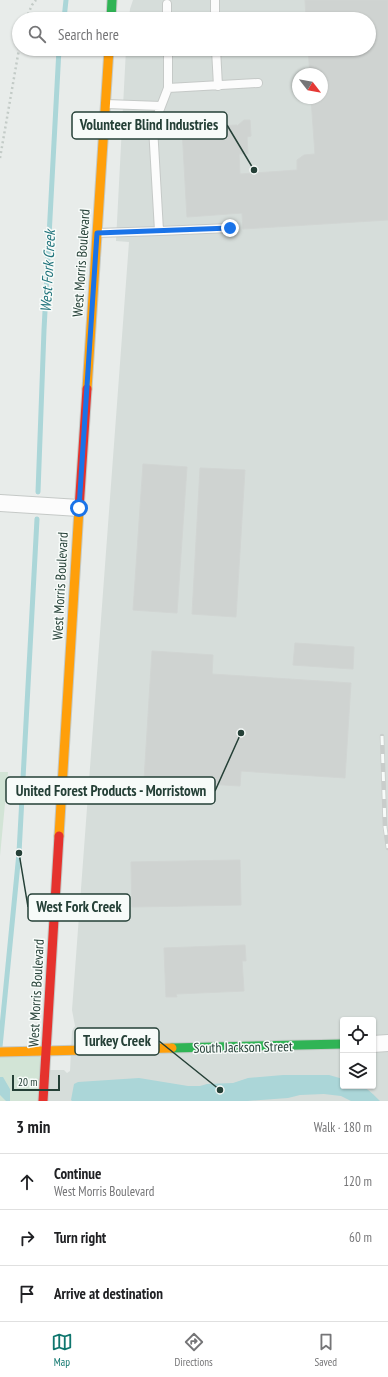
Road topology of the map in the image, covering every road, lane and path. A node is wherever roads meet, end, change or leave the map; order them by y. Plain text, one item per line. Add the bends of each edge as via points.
1 (36, 0) edge
2 (112, 0) edge
3 (214, 0) edge
4 (167, 4) dead end
5 (29, 12) edge
6 (111, 12) edge
7 (167, 12) edge
8 (215, 12) edge
9 (18, 56) edge
10 (108, 56) edge
11 (168, 56) edge
12 (216, 56) edge
13 (258, 83) dead end
14 (218, 86) junction
15 (168, 88) junction
16 (105, 104) junction
17 (161, 106) junction
18 (0, 158) edge
19 (230, 228) dead end
20 (159, 231) junction
21 (97, 233) junction
22 (0, 503) edge
23 (79, 508) junction
24 (388, 1043) edge
25 (340, 1044) edge
26 (376, 1044) edge
27 (0, 1052) edge
28 (46, 1052) junction
29 (44, 1101) edge

1 - 5 path
2 - 6 main road
3 - 8 lane
4 - 7 lane
9 - 18 path
10 - 16 main road, West Morris Boulevard
11 - 15 lane
12 - 14 lane
13 - 14 lane
14 - 15 lane
15 - 17 lane
16 - 17 lane
16 - 21 main road, West Morris Boulevard
17 - 20 lane via 153,127
19 - 20 lane
20 - 21 lane
21 - 23 main road, West Morris Boulevard
22 - 23 street
23 - 28 main road, West Morris Boulevard
24 - 26 street
25 - 28 main road, South Jackson Street
27 - 28 main road, South Jackson Street
28 - 29 main road, West Morris Boulevard

